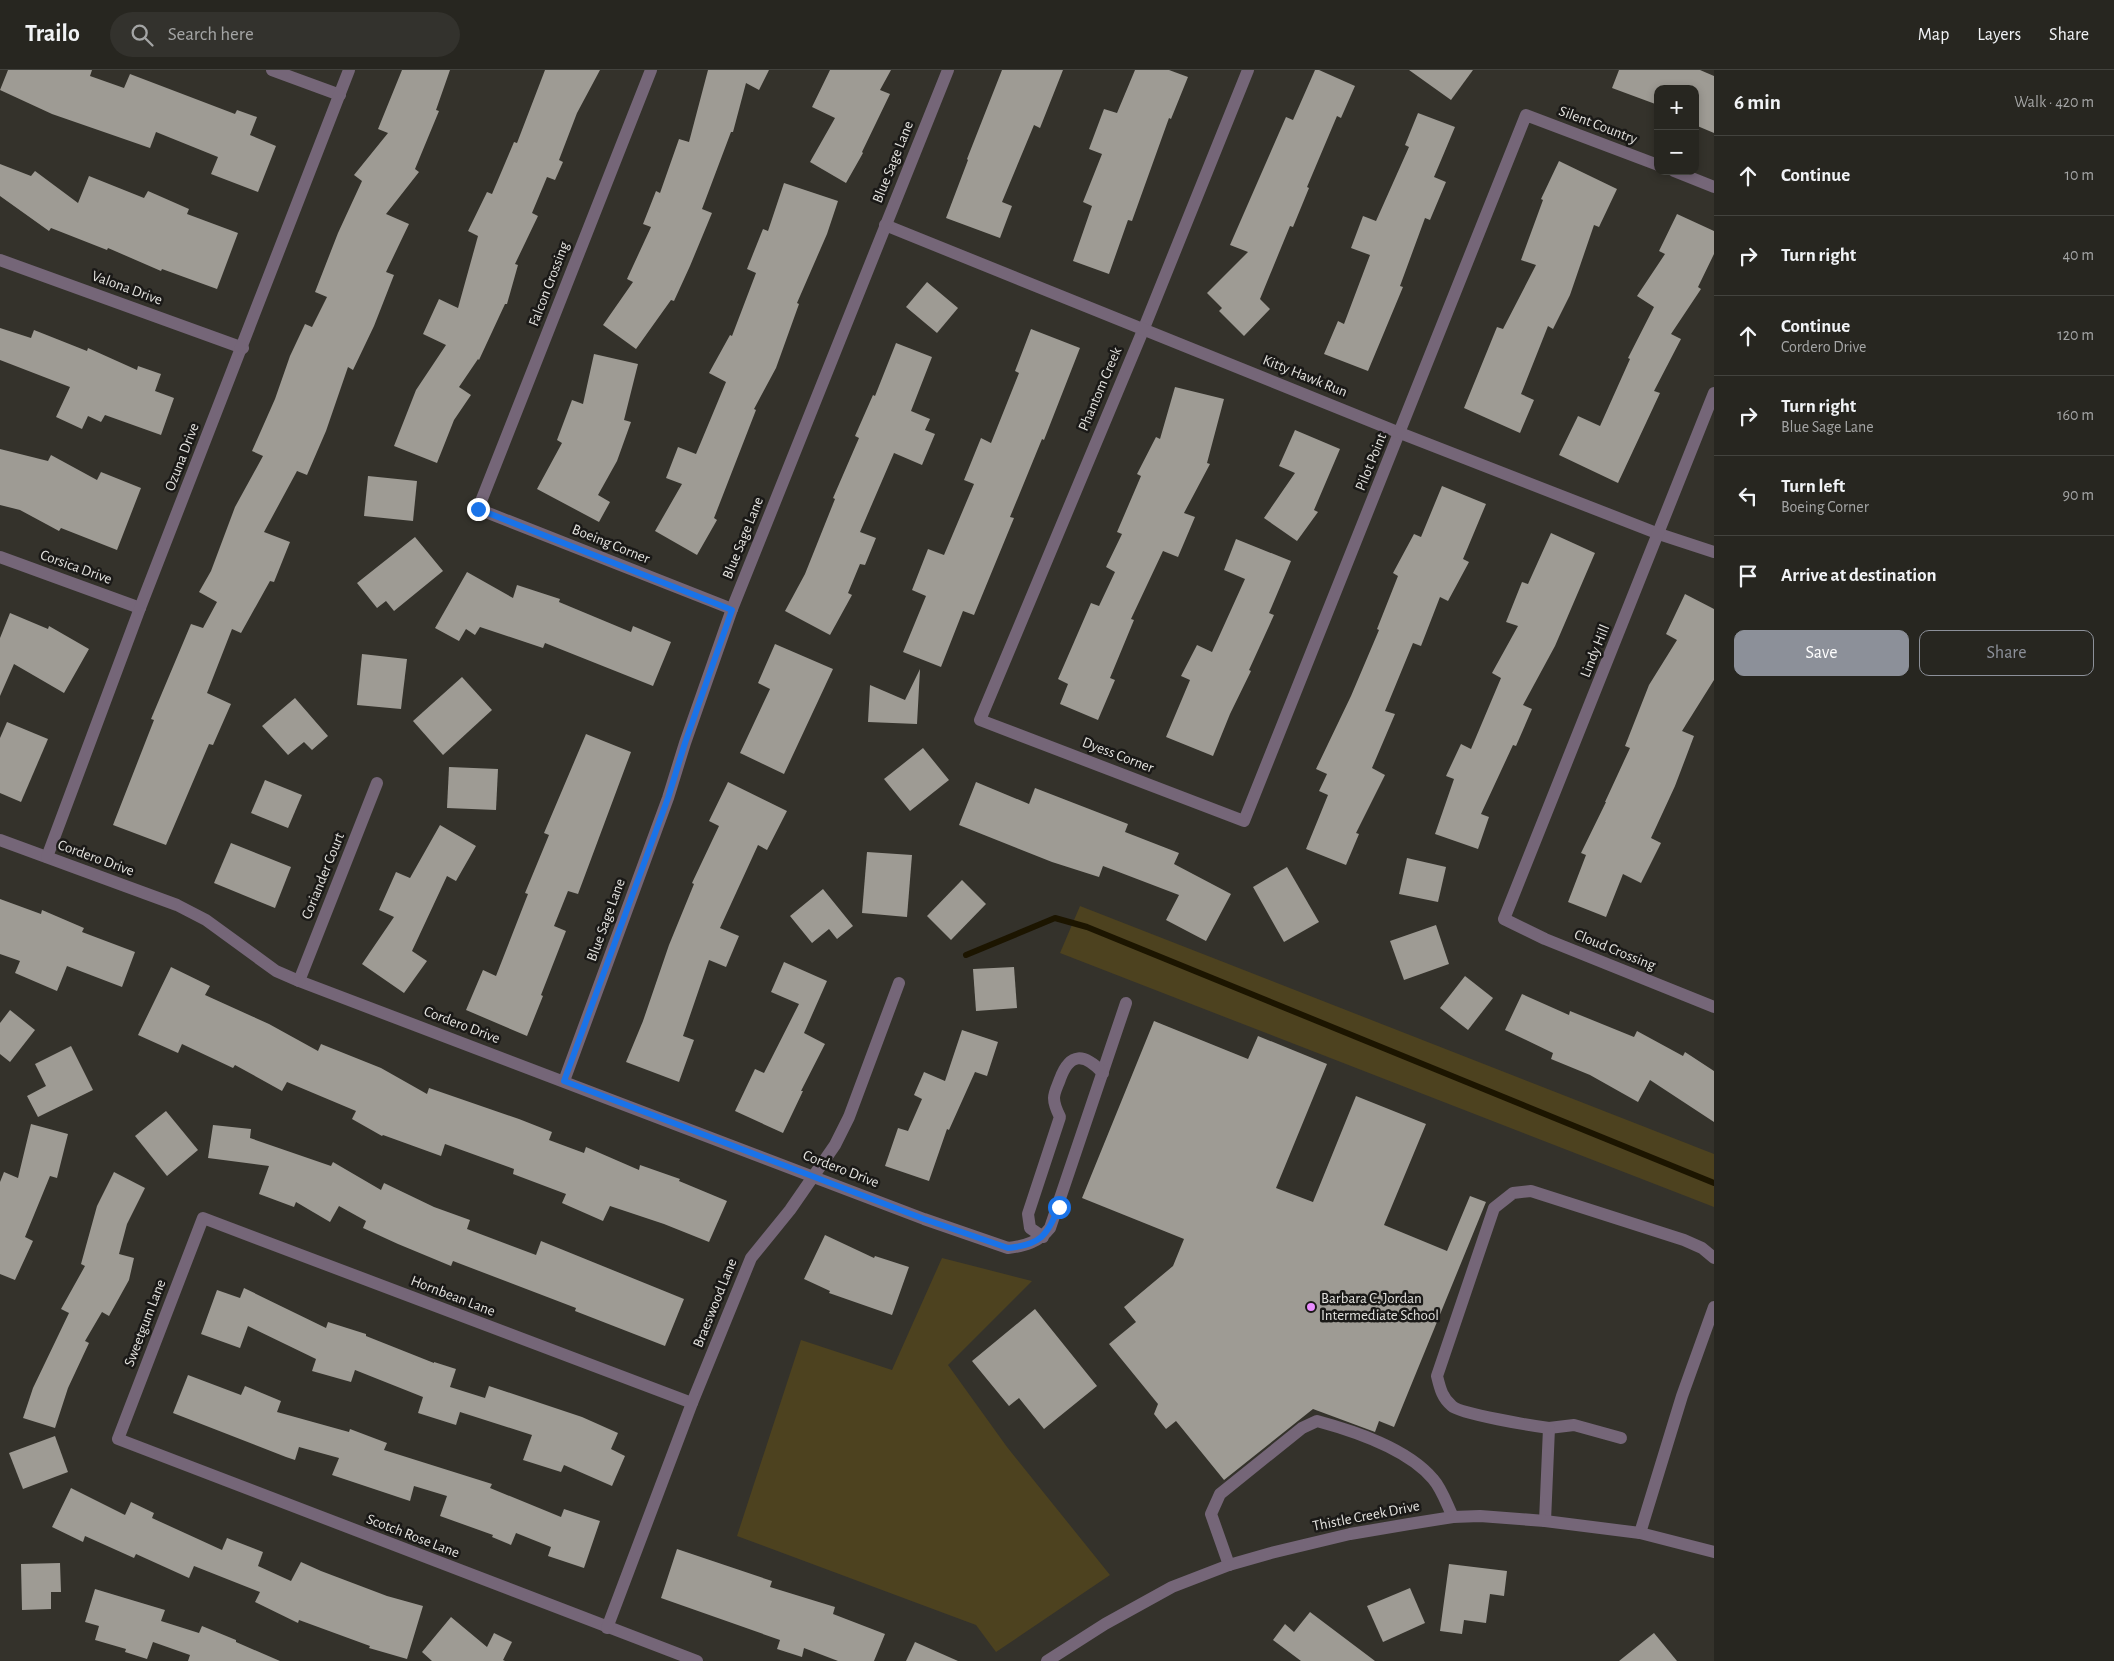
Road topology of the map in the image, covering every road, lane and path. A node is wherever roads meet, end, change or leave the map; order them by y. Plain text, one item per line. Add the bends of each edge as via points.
1 (272, 70) edge
2 (349, 70) edge
3 (651, 70) edge
4 (948, 70) edge
5 (1248, 70) edge
6 (340, 95) junction
7 (1526, 115) joint
8 (1654, 163) edge
9 (1684, 175) edge
10 (1714, 187) edge
11 (885, 225) junction
12 (0, 260) edge
13 (1144, 328) junction
14 (243, 348) junction
15 (1714, 394) edge
16 (1400, 433) junction
17 (478, 509) joint
18 (1659, 534) junction
19 (1714, 552) edge
20 (0, 557) edge
21 (140, 608) junction
22 (732, 610) junction
23 (980, 720) joint
24 (377, 783) dead end
25 (1244, 821) joint
26 (0, 840) edge
27 (47, 857) junction
28 (1504, 919) joint
29 (299, 981) junction
30 (898, 983) dead end
31 (1126, 1003) dead end
32 (1714, 1007) edge
33 (1103, 1073) junction
34 (564, 1081) junction
35 (814, 1176) junction
36 (203, 1218) joint
37 (1043, 1237) junction
38 (1714, 1258) edge
39 (1714, 1307) edge
40 (692, 1404) junction
41 (1549, 1428) junction
42 (1621, 1438) dead end
43 (118, 1439) joint
44 (1453, 1517) junction
45 (1545, 1521) junction
46 (1640, 1533) junction
47 (1714, 1552) edge
48 (1229, 1565) junction
49 (606, 1628) junction
50 (697, 1661) edge
51 (1047, 1661) edge

1 - 6 street
2 - 6 street, Ozuna Drive
3 - 17 street, Falcon Crossing
4 - 11 street, Blue Sage Lane
5 - 13 street, Phantom Creek
6 - 14 street, Ozuna Drive
7 - 8 street, Silent Country
7 - 16 street, Pilot Point
9 - 10 street
11 - 13 street, Kitty Hawk Run
11 - 22 street, Blue Sage Lane
12 - 14 street, Valona Drive
13 - 16 street, Kitty Hawk Run
13 - 23 street, Phantom Creek
14 - 21 street, Ozuna Drive
15 - 18 street, Lindy Hill
16 - 18 street, Kitty Hawk Run
16 - 25 street, Pilot Point
17 - 22 street, Boeing Corner
18 - 19 street, Kitty Hawk Run
18 - 28 street, Lindy Hill
20 - 21 street, Corsica Drive
21 - 27 street, Ozuna Drive
22 - 34 street, Blue Sage Lane via 668,798
23 - 25 street, Dyess Corner
24 - 29 street, Coriander Court
26 - 27 street, Cordero Drive
27 - 29 street, Cordero Drive via 177,905 206,920 276,971
28 - 32 street, Cloud Crossing via 1545,939
29 - 34 street, Cordero Drive
30 - 35 street, Braeswood Lane via 849,1117
31 - 33 street
33 - 37 street via 1059,1207
33 - 37 street via 1094,1063 1078,1058 1064,1068 1054,1096 1060,1117 1028,1214 1030,1228
34 - 35 street, Cordero Drive
35 - 37 street, Cordero Drive via 1008,1248
35 - 40 street, Braeswood Lane via 751,1258
36 - 40 street, Hornbean Lane
36 - 43 street, Sweetgum Lane
38 - 41 street via 1684,1240 1531,1190 1513,1193 1494,1208 1437,1376 1443,1397 1453,1408
39 - 46 street via 1682,1396
40 - 49 street, Braeswood Lane
41 - 42 street via 1574,1425
41 - 45 street
43 - 49 street, Scotch Rose Lane
44 - 45 street, Thistle Creek Drive
44 - 48 street, Thistle Creek Drive via 1350,1534
44 - 48 street via 1434,1480 1416,1464 1352,1431 1317,1421 1302,1428 1220,1494 1211,1514
45 - 46 street, Thistle Creek Drive
46 - 47 street, Thistle Creek Drive
48 - 51 street, Thistle Creek Drive via 1172,1587
49 - 50 street, Scotch Rose Lane

